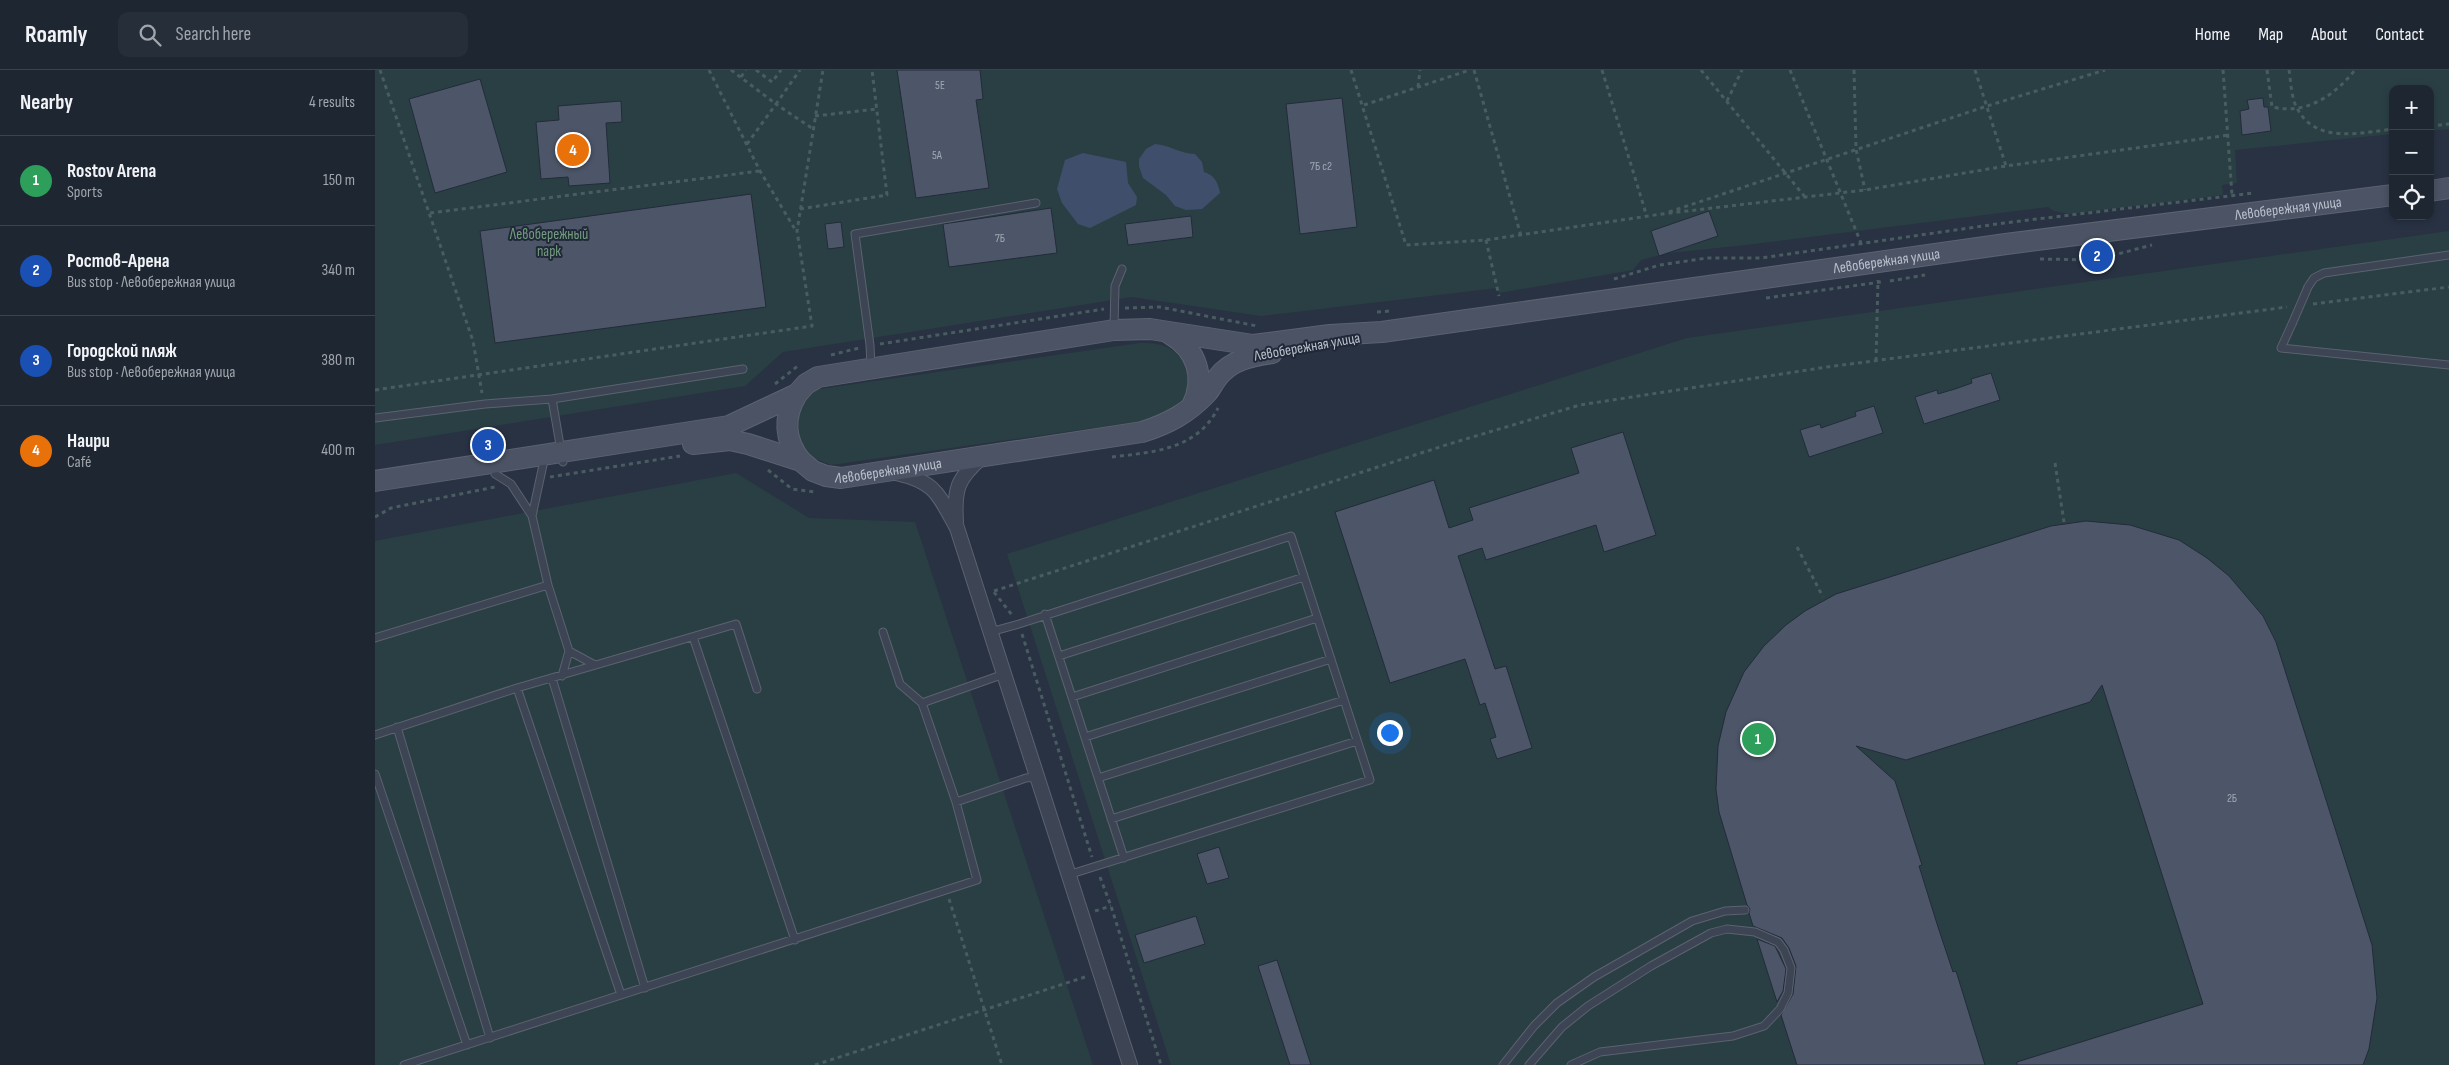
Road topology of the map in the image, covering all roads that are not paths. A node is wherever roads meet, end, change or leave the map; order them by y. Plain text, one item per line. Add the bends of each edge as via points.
1 (2449, 188) edge
2 (2434, 190) edge
3 (2389, 196) edge
4 (1036, 203) dead end
5 (2449, 255) edge
6 (1122, 269) dead end
7 (1114, 330) junction
8 (1382, 332) junction
9 (1169, 334) junction
10 (2449, 365) edge
11 (871, 367) junction
12 (743, 369) dead end
13 (797, 394) junction
14 (553, 399) junction
15 (1192, 406) junction
16 (375, 418) edge
17 (563, 456) junction
18 (983, 457) junction
19 (801, 461) junction
20 (888, 471) junction
21 (542, 472) junction
22 (503, 479) junction
23 (375, 481) edge
24 (375, 494) edge
25 (532, 516) junction
26 (957, 528) junction
27 (1305, 577) junction
28 (548, 585) junction
29 (1045, 614) junction
30 (1317, 618) junction
31 (883, 632) dead end
32 (990, 632) junction
33 (693, 637) junction
34 (375, 638) edge
35 (569, 651) junction
36 (1059, 656) junction
37 (1331, 659) junction
38 (595, 665) junction
39 (1004, 674) junction
40 (561, 676) junction
41 (552, 678) junction
42 (517, 688) junction
43 (757, 688) dead end
44 (1072, 697) junction
45 (1344, 700) junction
46 (922, 703) junction
47 (397, 727) junction
48 (375, 735) edge
49 (1085, 737) junction
50 (1357, 741) junction
51 (375, 774) edge
52 (1038, 776) junction
53 (1098, 778) junction
54 (956, 802) junction
55 (1111, 819) junction
56 (1124, 858) junction
57 (1068, 874) junction
58 (1745, 910) dead end
59 (795, 940) junction
60 (645, 988) junction
61 (621, 995) junction
62 (490, 1038) junction
63 (467, 1045) junction
64 (404, 1065) edge
65 (1130, 1065) edge
66 (1503, 1065) edge
67 (1529, 1065) edge
68 (1571, 1065) edge

1 - 2 main road
3 - 8 main road, Левобережная улица via 2006,244
4 - 11 lane via 855,234 871,345
5 - 10 lane, bridge via 2324,273 2313,278 2281,348
6 - 7 lane via 1115,286
7 - 9 main road, Левобережная улица via 1150,329
7 - 11 main road, Левобережная улица
8 - 9 main road, Левобережная улица via 1253,345
8 - 15 main road, Левобережная улица via 1333,344 1251,356 1233,364
9 - 15 main road via 1189,348 1197,365 1200,383
11 - 13 main road, Левобережная улица via 818,377
12 - 14 lane
13 - 17 main road, Левобережная улица via 729,426
13 - 19 main road via 787,423 790,444
14 - 16 lane
14 - 17 lane
15 - 18 main road, Левобережная улица via 1166,425 1142,432
17 - 19 main road, Левобережная улица via 730,440
17 - 21 main road, Левобережная улица
17 - 23 main road, Левобережная улица
18 - 20 main road, Левобережная улица
18 - 26 street via 965,474 955,495
19 - 20 main road, Левобережная улица via 813,471 841,478
20 - 26 street via 927,483 939,494
21 - 22 main road, Левобережная улица
21 - 25 lane
22 - 24 main road, Левобережная улица
22 - 25 lane
25 - 28 lane
26 - 32 street
27 - 29 lane via 1291,536
27 - 30 lane
27 - 36 lane
28 - 34 lane
28 - 35 lane
29 - 32 lane
29 - 36 lane
30 - 37 lane
30 - 44 lane
31 - 46 lane via 900,684
32 - 39 street
33 - 38 lane
33 - 43 lane via 736,624
33 - 59 lane
35 - 38 lane
35 - 40 lane
36 - 44 lane
37 - 45 lane
37 - 49 lane
38 - 40 lane
39 - 46 lane
39 - 52 street
40 - 41 lane
41 - 42 lane
41 - 60 lane
42 - 47 lane
42 - 61 lane
44 - 49 lane
45 - 50 lane
45 - 53 lane
46 - 54 lane
47 - 48 lane
47 - 62 lane
49 - 53 lane
50 - 55 lane
50 - 56 lane via 1370,780
51 - 63 lane
52 - 54 lane
52 - 57 street
53 - 55 lane
54 - 59 lane via 977,880
55 - 56 lane
56 - 57 lane
57 - 65 street
58 - 66 lane via 1725,911 1692,921 1594,977 1557,1002
59 - 60 lane
60 - 61 lane
61 - 62 lane
62 - 63 lane
63 - 64 lane
67 - 68 lane via 1562,1027 1601,998 1711,933 1727,929 1755,932 1778,942 1784,950 1791,968 1788,992 1774,1017 1764,1026 1733,1036 1617,1048

